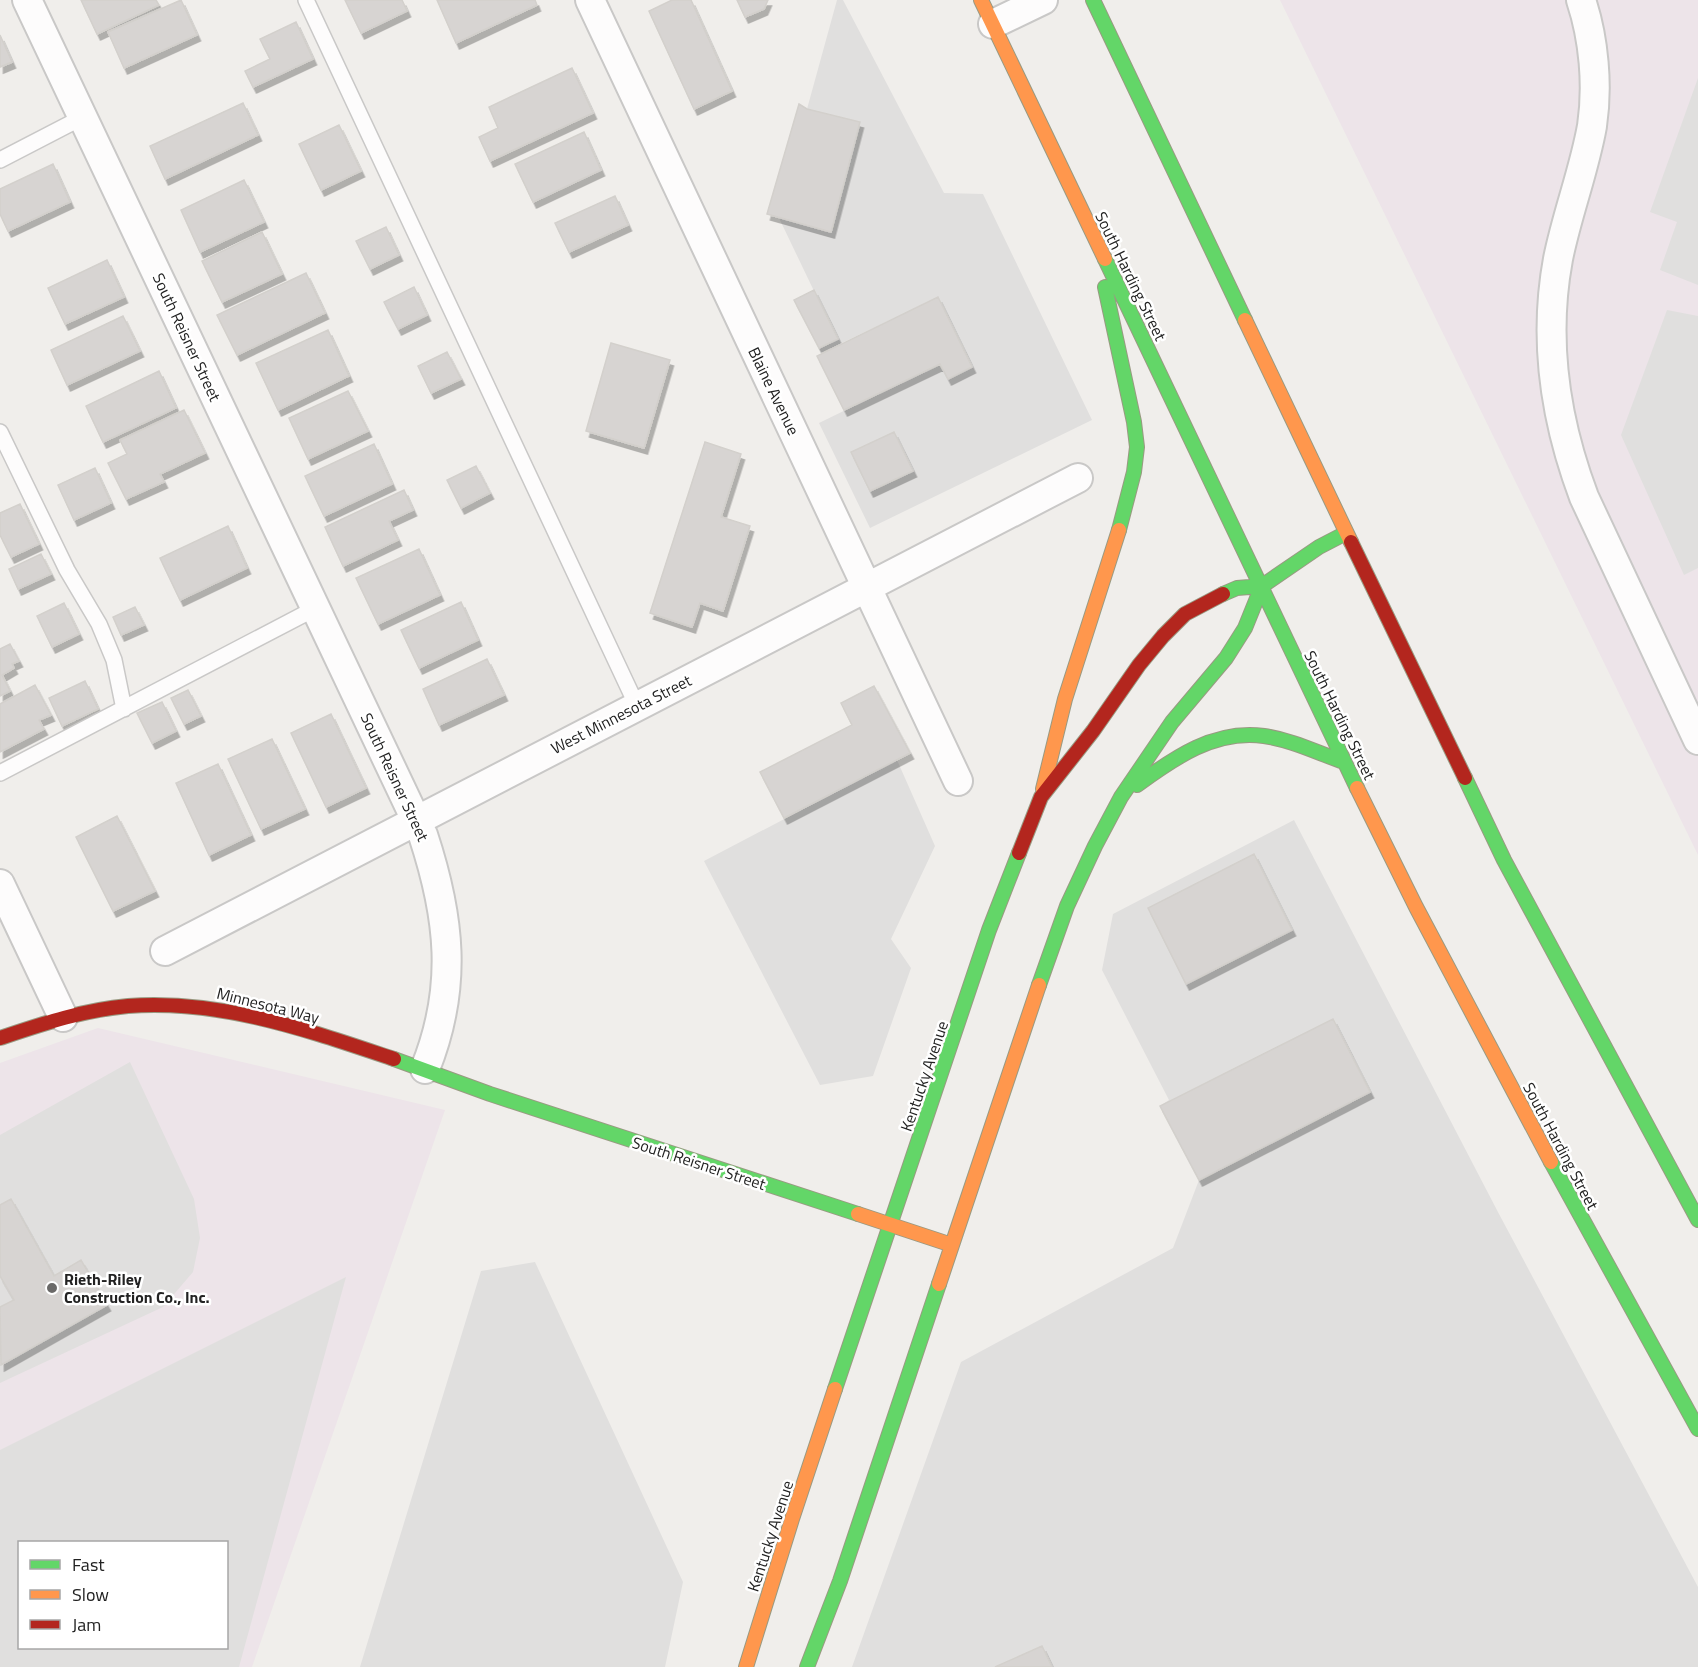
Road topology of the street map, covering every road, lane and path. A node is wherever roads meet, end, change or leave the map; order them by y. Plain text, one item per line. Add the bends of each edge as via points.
1 (27, 0) edge
2 (306, 0) edge
3 (590, 0) edge
4 (1043, 0) edge
5 (1093, 0) edge
6 (1581, 0) edge
7 (987, 12) edge
8 (83, 117) junction
9 (0, 160) edge
10 (1094, 236) junction
11 (0, 432) edge
12 (1078, 478) dead end
13 (1346, 533) junction
14 (867, 586) junction
15 (1262, 586) junction
16 (316, 608) junction
17 (638, 706) junction
18 (124, 709) junction
19 (1698, 740) edge
20 (1344, 762) junction
21 (0, 773) edge
22 (958, 781) dead end
23 (1041, 797) junction
24 (1121, 797) junction
25 (417, 822) junction
26 (0, 884) edge
27 (165, 951) dead end
28 (63, 1017) junction
29 (0, 1038) edge
30 (425, 1069) junction
31 (1698, 1220) edge
32 (892, 1225) junction
33 (952, 1245) junction
34 (1698, 1429) edge
35 (746, 1667) edge
36 (807, 1667) edge

1 - 8 street, South Reisner Street
2 - 17 lane
3 - 14 street, Blaine Avenue
4 - 7 street
5 - 13 main road
6 - 19 street via 1590,34 1594,99 1592,127 1553,293 1554,384 1563,432 1584,496
7 - 10 main road, South Harding Street
8 - 9 lane
8 - 16 street, South Reisner Street
10 - 15 main road, South Harding Street
10 - 23 main road via 1137,447 1123,518 1065,699
11 - 18 lane via 67,570 99,624 114,660
12 - 14 street, West Minnesota Street
13 - 15 main road, Kentucky Avenue
13 - 31 main road via 1504,860
14 - 17 street, West Minnesota Street
14 - 22 street, Blaine Avenue
15 - 20 main road, South Harding Street
15 - 23 main road, Kentucky Avenue via 1237,588 1185,614 1139,665
15 - 24 main road via 1245,628 1226,658 1172,722
16 - 18 lane
16 - 25 street, South Reisner Street
17 - 25 street, West Minnesota Street
18 - 21 lane
20 - 24 main road via 1265,736 1237,734 1194,748
20 - 34 main road, South Harding Street via 1499,1066
23 - 32 main road, Kentucky Avenue via 989,930
24 - 33 main road via 1067,906 1050,951
25 - 27 street, West Minnesota Street
25 - 30 street, South Reisner Street via 440,890 447,939 442,1008
26 - 28 street
28 - 29 main road
28 - 30 main road, Minnesota Way via 129,1006 204,1006 271,1019
30 - 32 main road, South Reisner Street via 511,1102
32 - 33 main road, South Reisner Street
32 - 35 main road, Kentucky Avenue
33 - 36 main road via 840,1581

